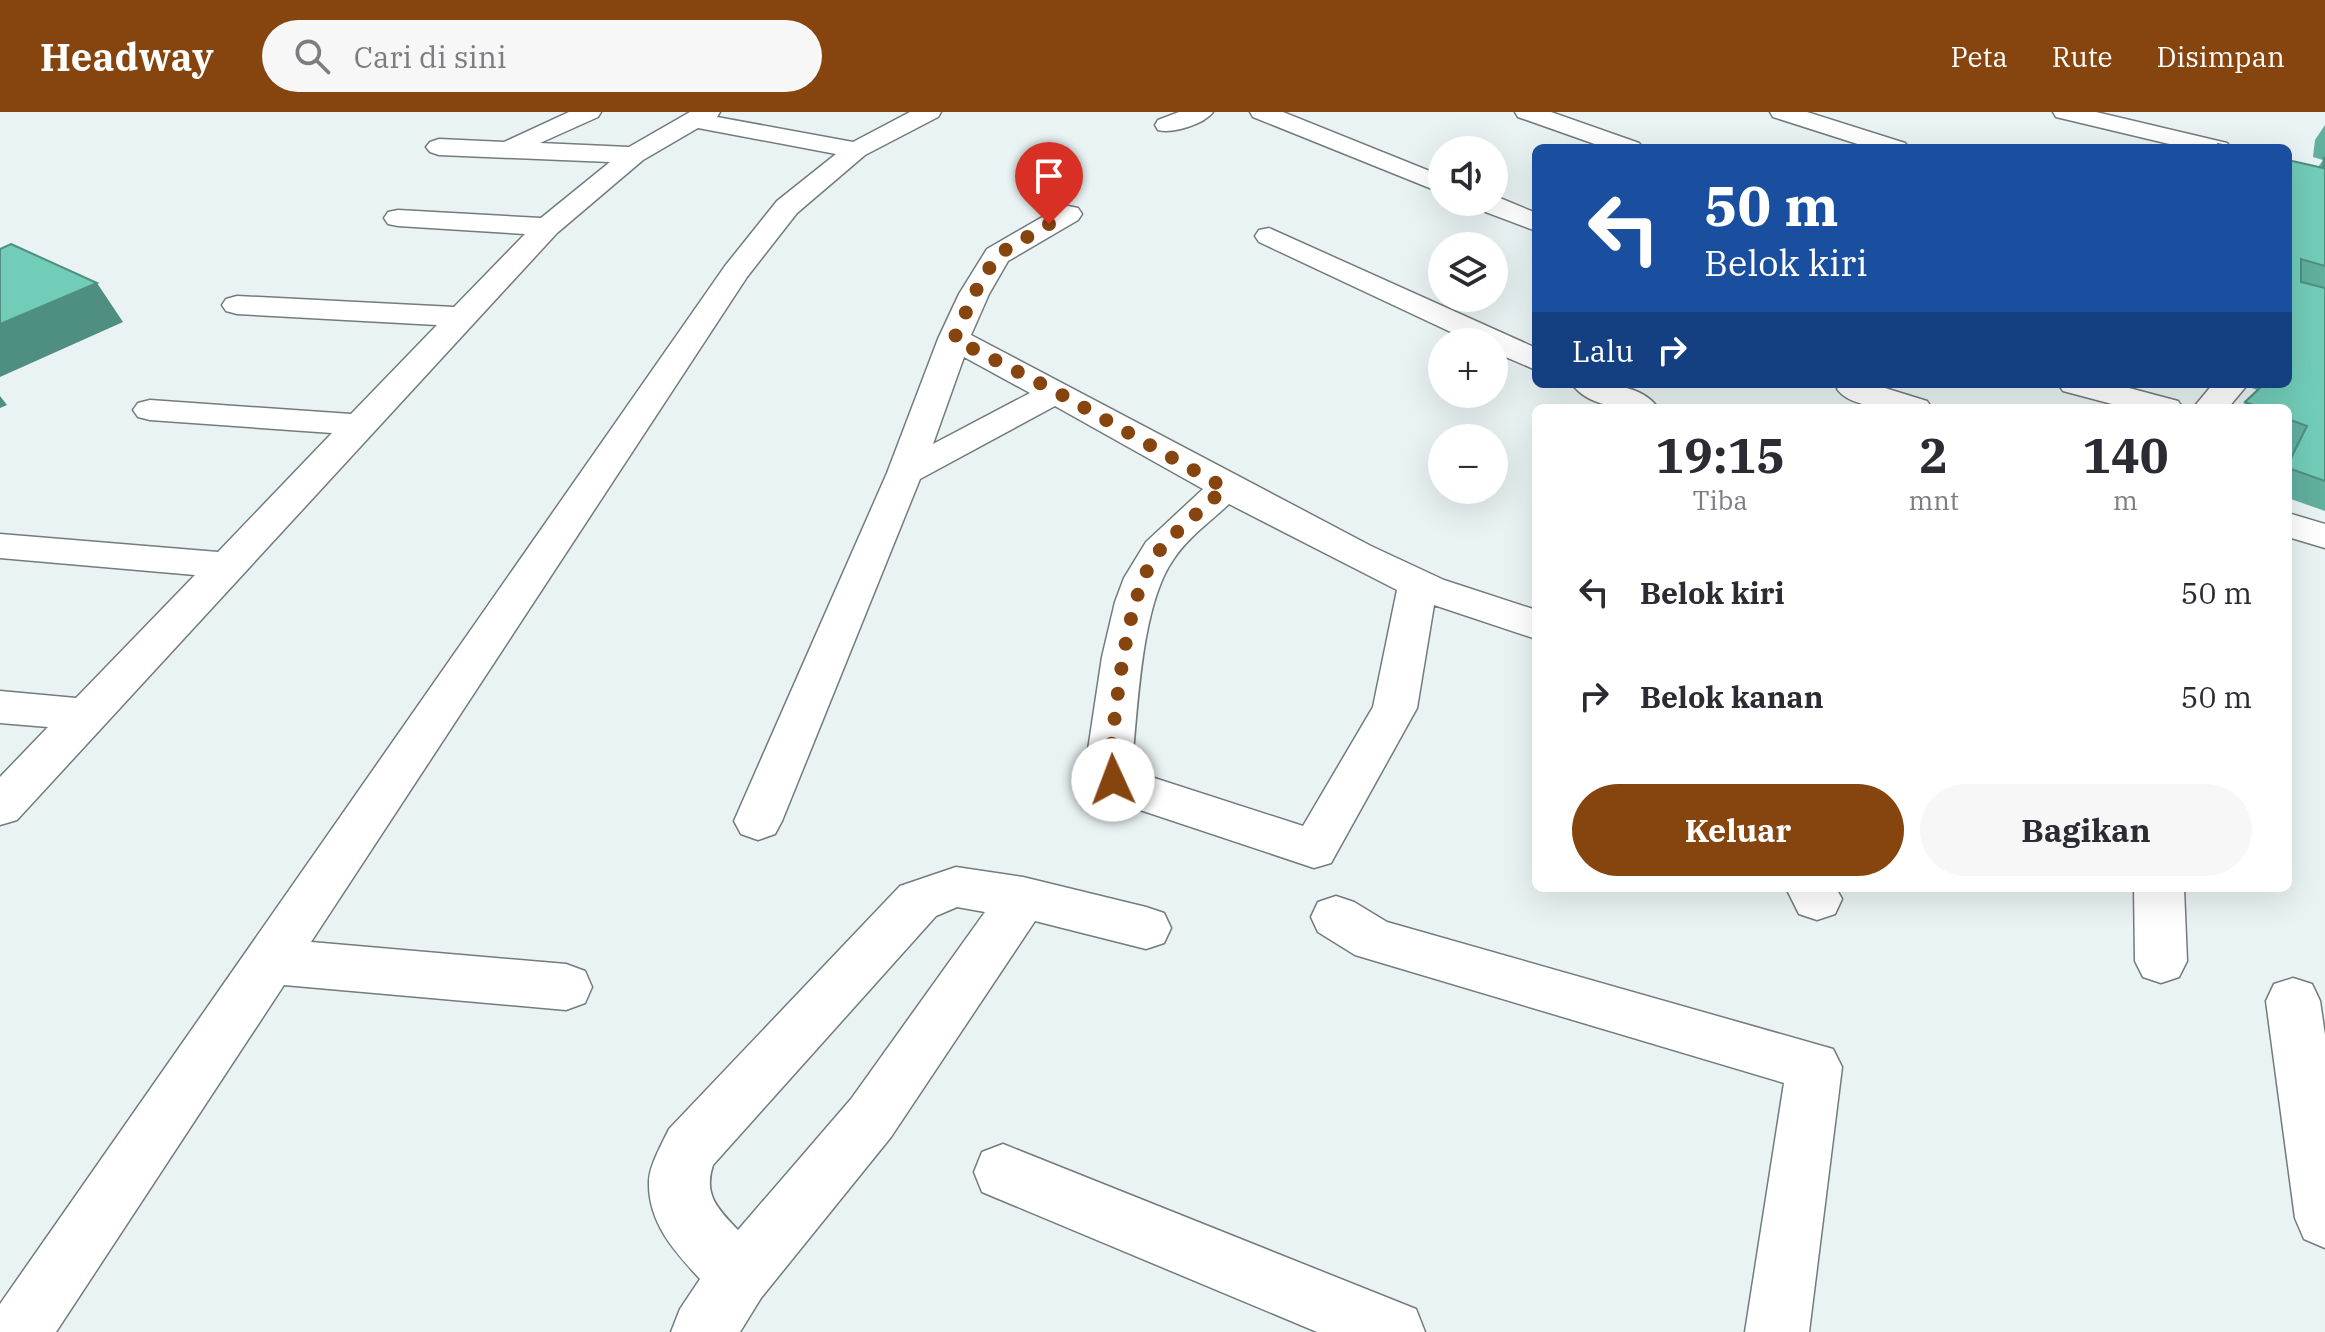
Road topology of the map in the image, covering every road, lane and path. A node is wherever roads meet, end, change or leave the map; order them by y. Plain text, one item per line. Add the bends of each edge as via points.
1 (589, 112) edge
2 (929, 112) edge
3 (1201, 112) edge
4 (1262, 112) edge
5 (1527, 112) edge
6 (1782, 112) edge
7 (2065, 112) edge
8 (701, 116) edge
9 (2120, 119) edge
10 (1167, 125) dead end
11 (1619, 144) edge
12 (1883, 144) edge
13 (2204, 144) edge
14 (439, 147) dead end
15 (506, 150) junction
16 (856, 150) junction
17 (634, 155) junction
18 (1428, 179) edge
19 (1508, 211) edge
20 (1068, 214) dead end
21 (398, 218) dead end
22 (1532, 221) edge
23 (547, 227) junction
24 (1269, 236) dead end
25 (237, 305) dead end
26 (462, 317) junction
27 (954, 339) junction
28 (1532, 358) edge
29 (1598, 388) edge
30 (2090, 388) edge
31 (2228, 388) edge
32 (1057, 392) junction
33 (1851, 394) edge
34 (1632, 404) edge
35 (1897, 404) edge
36 (2151, 404) edge
37 (2214, 404) edge
38 (150, 410) dead end
39 (360, 425) junction
40 (905, 473) junction
41 (1225, 488) junction
42 (2292, 526) edge
43 (2325, 536) edge
44 (0, 546) edge
45 (228, 565) junction
46 (1418, 584) junction
47 (1532, 624) edge
48 (0, 707) edge
49 (86, 715) junction
50 (0, 807) edge
51 (758, 821) dead end
52 (2159, 892) edge
53 (1023, 898) junction
54 (1336, 917) dead end
55 (1146, 928) dead end
56 (269, 961) junction
57 (2161, 961) dead end
58 (566, 987) dead end
59 (2293, 1001) dead end
60 (1003, 1172) dead end
61 (2325, 1218) edge
62 (739, 1276) junction
63 (19, 1332) edge
64 (703, 1332) edge
65 (1393, 1332) edge
66 (1777, 1332) edge

1 - 15 street
2 - 16 street
3 - 10 street
4 - 18 street
5 - 11 street
6 - 12 street
7 - 9 street
8 - 16 street
8 - 17 street
9 - 13 street
14 - 15 street
15 - 17 street
16 - 56 street via 787,207 735,272
17 - 23 street
19 - 22 street
20 - 27 street via 997,255
21 - 23 street
23 - 26 street
24 - 28 street
25 - 26 street
26 - 39 street
27 - 32 street
27 - 40 street
29 - 34 street
30 - 36 street
31 - 37 street
32 - 40 street
32 - 41 street
33 - 35 street
38 - 39 street
39 - 45 street
40 - 51 street
41 - 46 street
41 - 46 street via 1154,557 1136,602 1109,763 1113,780 1129,788 1314,849 1395,708
42 - 43 street
44 - 45 street
45 - 49 street
46 - 47 street
48 - 49 street
49 - 50 street
52 - 57 street
53 - 55 street
53 - 62 street via 871,1118
53 - 62 street via 956,887 918,901 689,1149 678,1181 687,1220
54 - 66 street via 1373,940 1814,1067
56 - 58 street
56 - 63 street
59 - 61 street
60 - 65 street
62 - 64 street

